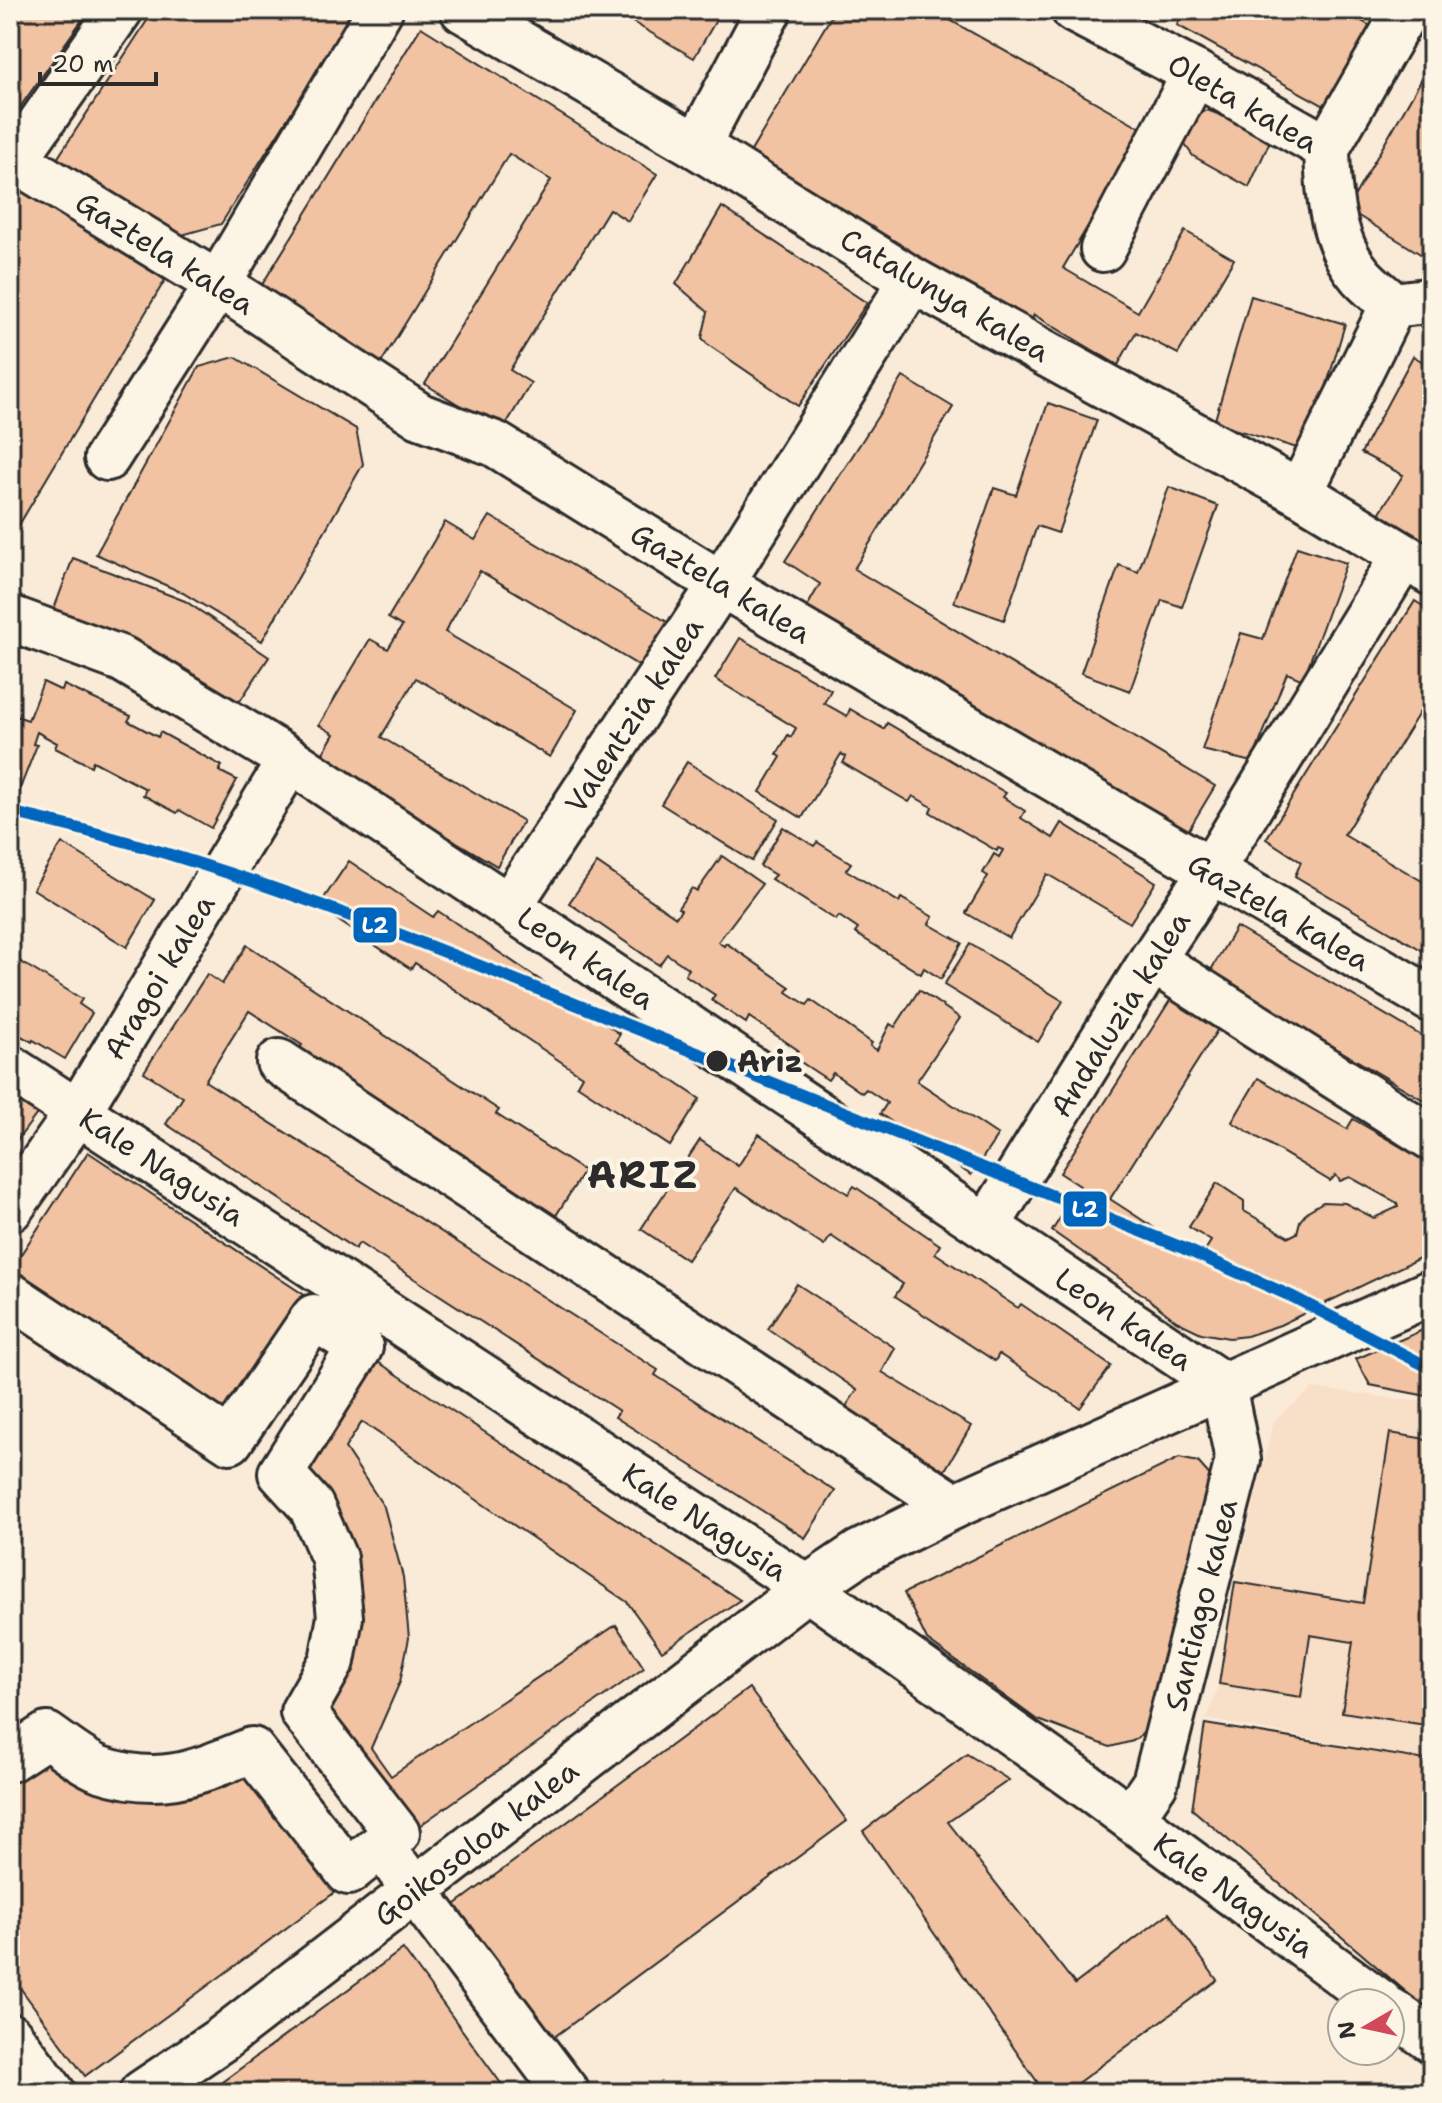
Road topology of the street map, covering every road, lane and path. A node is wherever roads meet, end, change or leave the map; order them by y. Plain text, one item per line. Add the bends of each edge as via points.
1 (120, 10) edge
2 (380, 10) edge
3 (463, 10) edge
4 (769, 10) edge
5 (1074, 10) edge
6 (1406, 10) edge
7 (1195, 73) junction
8 (697, 146) junction
9 (1327, 148) junction
10 (12, 164) edge
11 (1103, 249) dead end
12 (912, 280) junction
13 (218, 284) junction
14 (1412, 304) edge
15 (107, 458) dead end
16 (1300, 493) junction
17 (1418, 565) edge
18 (721, 584) junction
19 (10, 618) edge
20 (290, 760) junction
21 (1210, 872) junction
22 (509, 906) junction
23 (1152, 960) junction
24 (1432, 1000) edge
25 (279, 1062) dead end
26 (10, 1068) edge
27 (78, 1112) junction
28 (1432, 1138) edge
29 (10, 1209) edge
30 (987, 1226) junction
31 (1432, 1292) edge
32 (10, 1295) edge
33 (1223, 1385) junction
34 (954, 1506) junction
35 (807, 1588) junction
36 (10, 1759) edge
37 (1131, 1818) junction
38 (382, 1845) junction
39 (415, 1890) junction
40 (1359, 1987) edge
41 (1406, 2021) edge
42 (10, 2036) edge
43 (1432, 2040) edge
44 (53, 2093) edge
45 (142, 2093) edge
46 (567, 2093) edge

1 - 10 street
2 - 13 street
3 - 8 street, Catalunya kalea
4 - 8 street
5 - 7 street, Oleta kalea
6 - 9 street
7 - 9 street, Oleta kalea
7 - 11 street
8 - 12 street, Catalunya kalea
9 - 14 street, Oleta kalea via 1327,180 1340,243 1360,274
10 - 13 street, Gaztela kalea
12 - 16 street, Catalunya kalea
12 - 18 street, Valentzia kalea
13 - 15 street
13 - 18 street, Gaztela kalea via 420,416 495,444
14 - 16 street, Oleta kalea
16 - 17 street, Catalunya kalea
17 - 21 street, Andaluzia kalea
18 - 21 street, Gaztela kalea
18 - 22 street, Valentzia kalea
19 - 20 street, Leon kalea via 122,659
20 - 22 street, Leon kalea
20 - 27 street, Aragoi kalea
21 - 23 street, Andaluzia kalea
21 - 24 street, Gaztela kalea
22 - 30 street, Leon kalea
23 - 28 street
23 - 30 street, Andaluzia kalea
25 - 34 street
26 - 27 street, Kale Nagusia
27 - 29 street, Aragoi kalea
27 - 35 street, Kale Nagusia
30 - 33 street, Leon kalea
31 - 33 street, Goikosoloa kalea
32 - 38 street via 230,1441 314,1317 360,1347 281,1473 311,1506 334,1558 340,1617 332,1661 303,1712 397,1833
33 - 34 street, Goikosoloa kalea
33 - 37 street, Santiago kalea via 1238,1460 1155,1783
34 - 35 street, Goikosoloa kalea via 859,1553
35 - 37 street, Kale Nagusia
35 - 39 street, Goikosoloa kalea
36 - 38 street via 47,1735 98,1768 157,1780 203,1770 252,1750 348,1872
37 - 40 street, Kale Nagusia
38 - 39 street
39 - 45 street, Goikosoloa kalea via 222,2039
39 - 46 street
41 - 43 street
42 - 44 street

